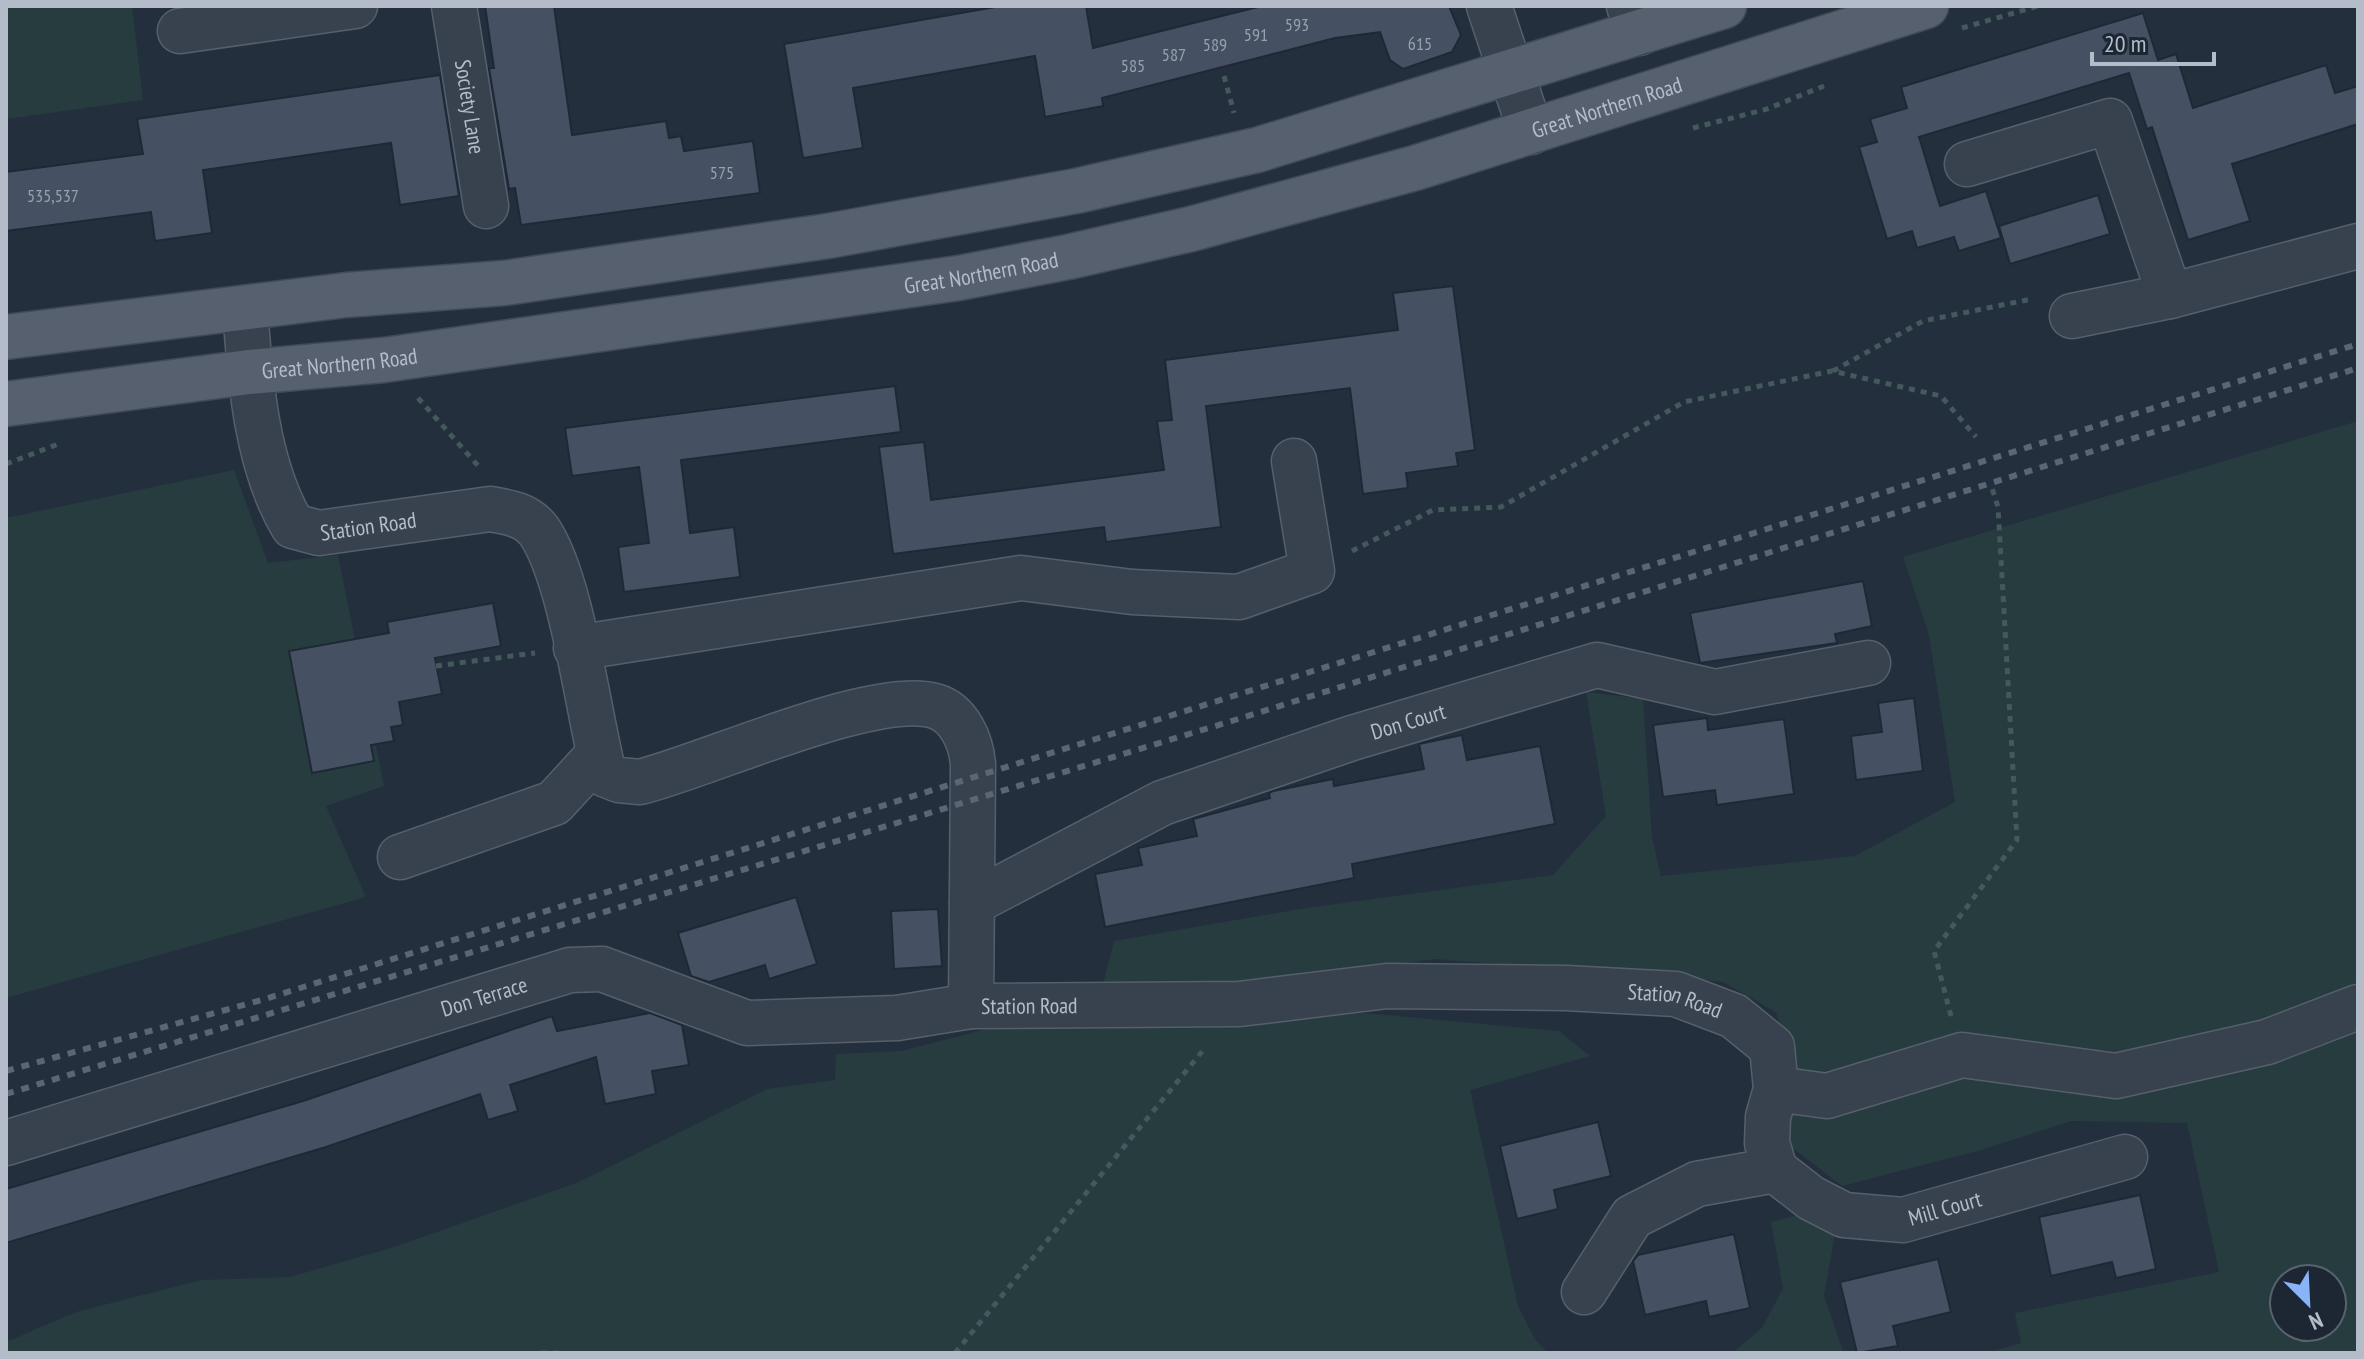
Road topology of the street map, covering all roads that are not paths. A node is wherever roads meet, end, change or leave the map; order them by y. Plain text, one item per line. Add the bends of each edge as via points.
1 (355, 6) edge
2 (454, 6) edge
3 (1489, 6) edge
4 (1724, 6) edge
5 (1926, 6) edge
6 (1634, 19) edge
7 (180, 31) dead end
8 (1511, 73) junction
9 (1531, 132) junction
10 (1967, 164) dead end
11 (486, 206) dead end
12 (2358, 246) edge
13 (2170, 296) junction
14 (245, 308) junction
15 (2072, 316) road end
16 (6, 337) edge
17 (249, 372) junction
18 (6, 404) edge
19 (1294, 461) dead end
20 (576, 648) junction
21 (1868, 663) dead end
22 (599, 754) junction
23 (400, 857) dead end
24 (972, 903) junction
25 (971, 1006) junction
26 (2358, 1007) edge
27 (1776, 1089) junction
28 (6, 1143) edge
29 (2125, 1157) dead end
30 (1775, 1170) junction
31 (1584, 1292) dead end

1 - 7 street
2 - 11 street, Society Lane
3 - 8 street
4 - 6 main road
5 - 9 main road, Great Northern Road
6 - 8 main road
8 - 9 street
8 - 14 main road via 1257,150 1014,202 828,236 504,283
9 - 17 main road, Great Northern Road via 1191,229 959,278 384,360
10 - 13 street via 2110,121
12 - 13 street
13 - 15 street
14 - 16 main road
14 - 17 street, Station Road
17 - 18 main road, Great Northern Road
17 - 20 street, Station Road via 270,467 293,526 319,533 466,511 511,512 539,532 560,583
19 - 20 street via 1312,571 1239,597 1132,592 1021,578
20 - 22 street, Station Road
21 - 24 street, Don Court via 1715,692 1597,665 1352,738 1162,803
22 - 23 street via 554,803
22 - 24 street, Station Road via 604,774 640,782 878,705 935,706 955,719 972,750
24 - 25 street, Station Road
25 - 27 street, Station Road via 1239,1004 1387,986 1676,994 1734,1016 1772,1047
25 - 28 street, Don Terrace via 897,1018 747,1023 602,969 570,970
26 - 27 street via 2267,1042 2116,1076 1962,1055 1827,1096
27 - 30 street via 1767,1143
29 - 30 street, Mill Court via 1903,1220 1844,1215
30 - 31 street via 1697,1184 1632,1217

